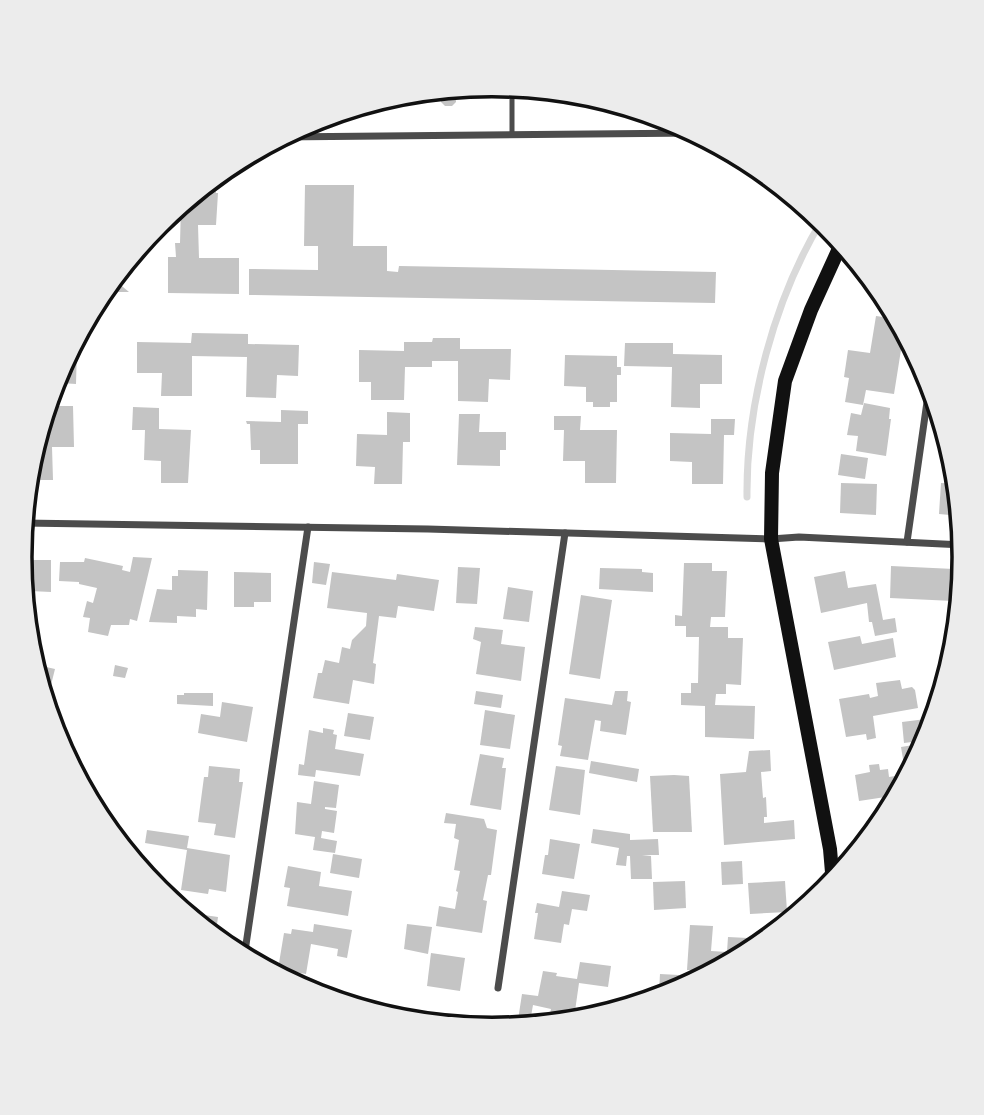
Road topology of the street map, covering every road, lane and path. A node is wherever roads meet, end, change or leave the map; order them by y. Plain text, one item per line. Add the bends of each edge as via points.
1 (512, 98) edge
2 (673, 134) edge
3 (512, 135) junction
4 (305, 137) edge
5 (837, 253) edge
6 (927, 405) edge
7 (32, 523) edge
8 (309, 527) junction
9 (565, 533) junction
10 (771, 538) junction
11 (907, 542) junction
12 (953, 544) edge
13 (832, 868) edge
14 (246, 946) edge
15 (498, 988) dead end

1 - 3 lane
2 - 3 street
3 - 4 street
5 - 10 main road via 785,381 772,474
6 - 11 street
7 - 8 street
8 - 9 street
8 - 14 street
9 - 10 street
9 - 15 street
10 - 11 street
10 - 13 main road
11 - 12 street

